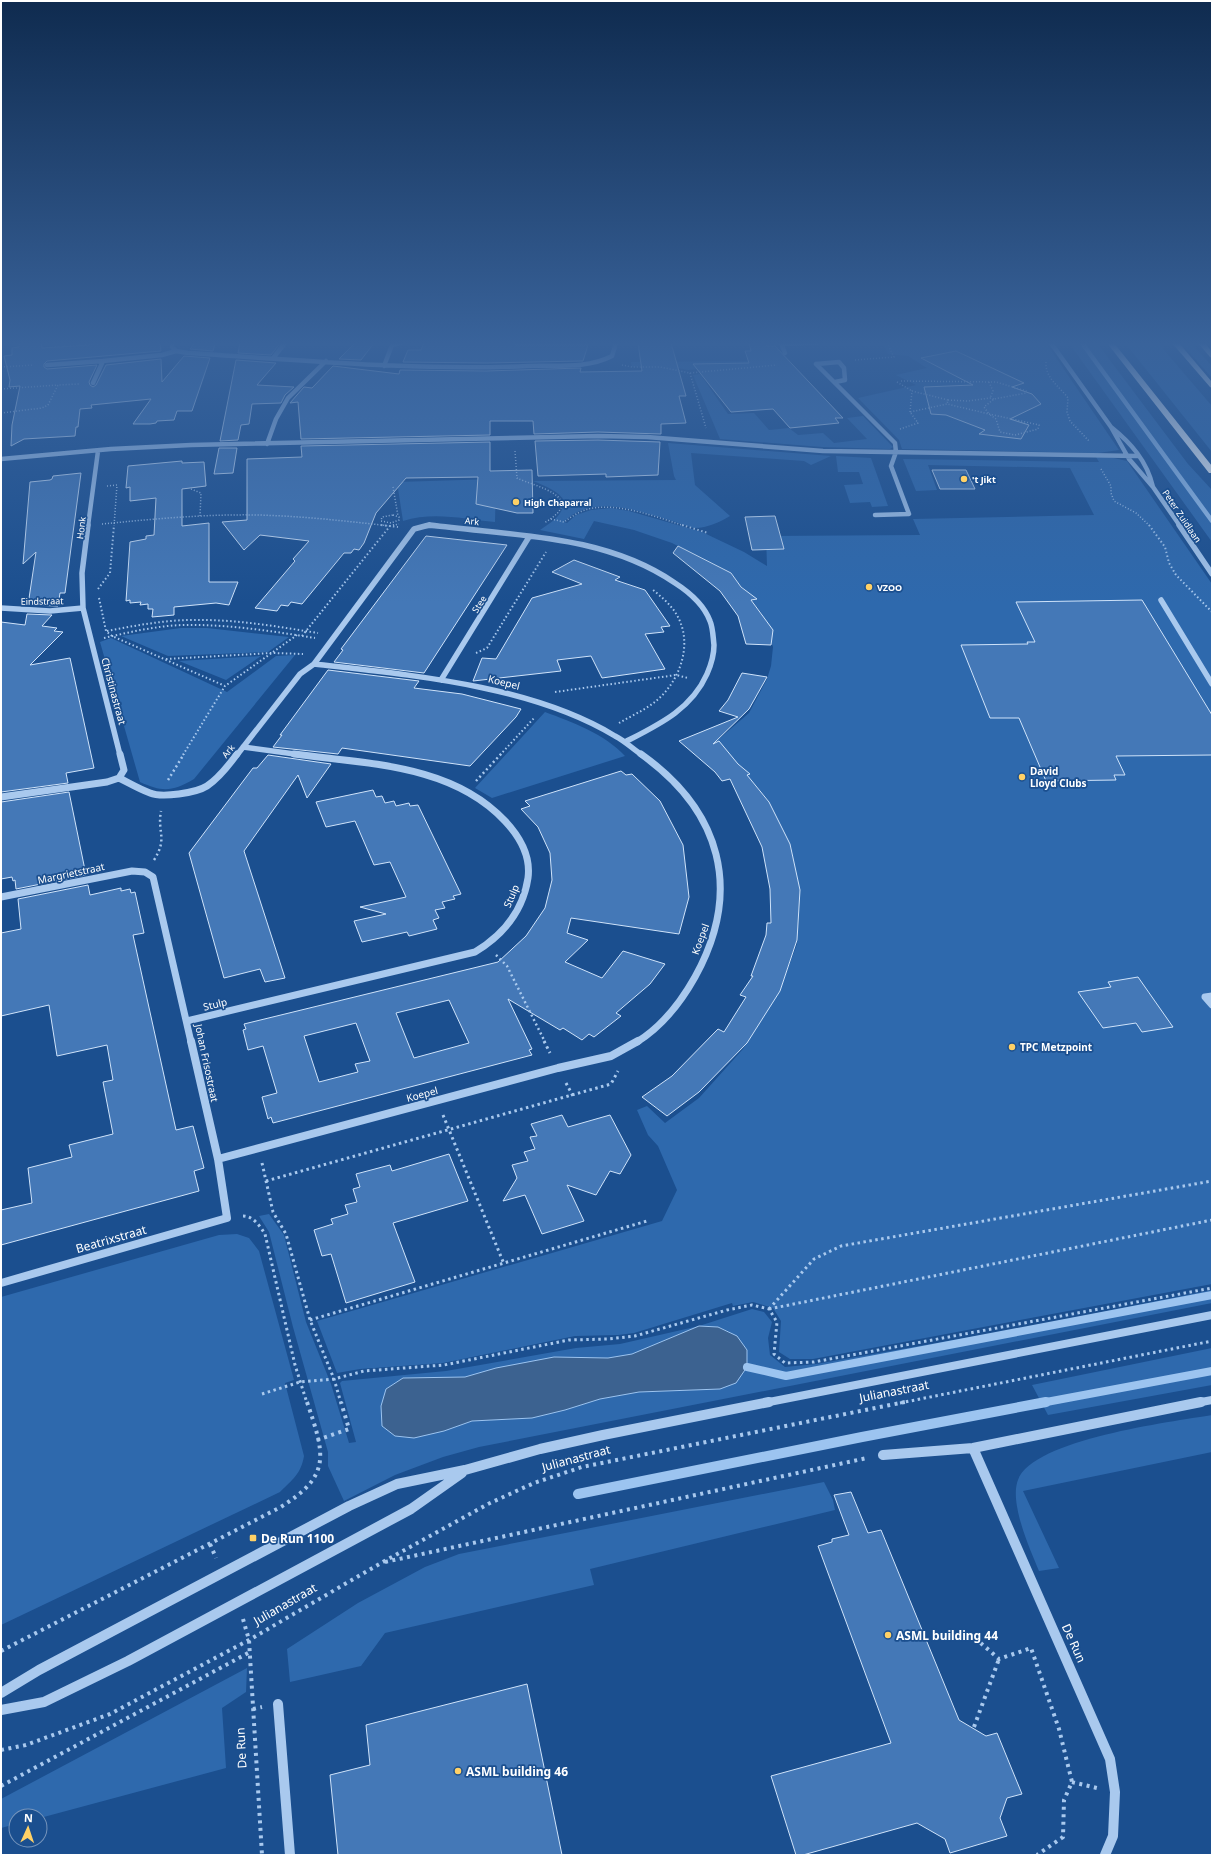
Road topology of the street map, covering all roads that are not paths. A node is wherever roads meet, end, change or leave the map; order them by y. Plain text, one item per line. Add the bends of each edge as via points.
1 (272, 430) edge
2 (883, 430) edge
3 (1112, 430) edge
4 (1114, 430) edge
5 (1179, 430) edge
6 (267, 444) junction
7 (98, 451) junction
8 (896, 452) junction
9 (1127, 455) junction
10 (1138, 456) junction
11 (1, 459) edge
12 (1212, 471) edge
13 (1152, 487) junction
14 (875, 514) dead end
15 (528, 539) junction
16 (1212, 574) edge
17 (1160, 600) dead end
18 (1, 608) edge
19 (83, 608) junction
20 (314, 664) junction
21 (441, 680) junction
22 (1212, 684) edge
23 (625, 742) junction
24 (243, 747) junction
25 (119, 778) junction
26 (1, 797) edge
27 (145, 872) joint
28 (1, 897) edge
29 (1212, 996) edge
30 (1212, 1005) edge
31 (187, 1021) junction
32 (218, 1159) junction
33 (227, 1218) joint
34 (1, 1283) edge
35 (1212, 1315) edge
36 (1212, 1400) edge
37 (973, 1448) junction
38 (883, 1455) road end
39 (465, 1470) junction
40 (1, 1693) edge
41 (278, 1704) dead end
42 (1, 1710) edge
43 (290, 1855) edge
44 (1105, 1855) edge

1 - 6 street
2 - 8 street via 895,443
3 - 9 street, Peter Zuidlaan
4 - 10 street, Peter Zuidlaan via 1125,438
5 - 12 highway
6 - 7 street via 191,445
6 - 8 street via 612,436 824,451
7 - 11 street
7 - 19 street, Honk via 82,573
8 - 9 street
8 - 14 street via 891,466 909,514
9 - 10 street
9 - 13 street, Peter Zuidlaan
10 - 13 street, Peter Zuidlaan via 1151,476
13 - 16 street, Peter Zuidlaan
15 - 20 street, Ark via 419,526 414,529
15 - 21 street, Stee
15 - 23 street, Ark via 569,541 593,546 642,563 665,576 694,598 710,621 714,645 713,660 704,682 691,702 667,720
17 - 22 street
18 - 19 street, Eindstraat via 50,611
19 - 25 street, Christinastraat via 124,770
20 - 21 street, Koepel
20 - 24 street, Ark via 300,674
21 - 23 street, Koepel via 483,687 546,705 584,720
23 - 32 street, Koepel via 659,767 701,815 716,855 722,892 714,935 701,965 683,996 657,1025 637,1042 612,1055
24 - 25 street, Ark via 207,786 189,792 151,794
24 - 31 street, Stulp via 404,769 441,779 467,790 486,801 520,838 529,865 525,894 518,909 498,935 474,952
25 - 26 street via 107,782
27 - 28 street, Margrietstraat via 124,872
27 - 31 street, Johan Frisostraat via 153,877
29 - 30 street via 1205,997
31 - 32 street, Johan Frisostraat
32 - 33 street, Johan Frisostraat
33 - 34 street, Beatrixstraat
35 - 39 street, Julianastraat via 603,1435
36 - 37 street
37 - 38 street
37 - 44 street, De Run via 1110,1759 1115,1792 1113,1836
39 - 40 street, Julianastraat via 397,1484 373,1495 39,1670
39 - 42 street, Julianastraat via 411,1509 128,1661 44,1702
41 - 43 street

